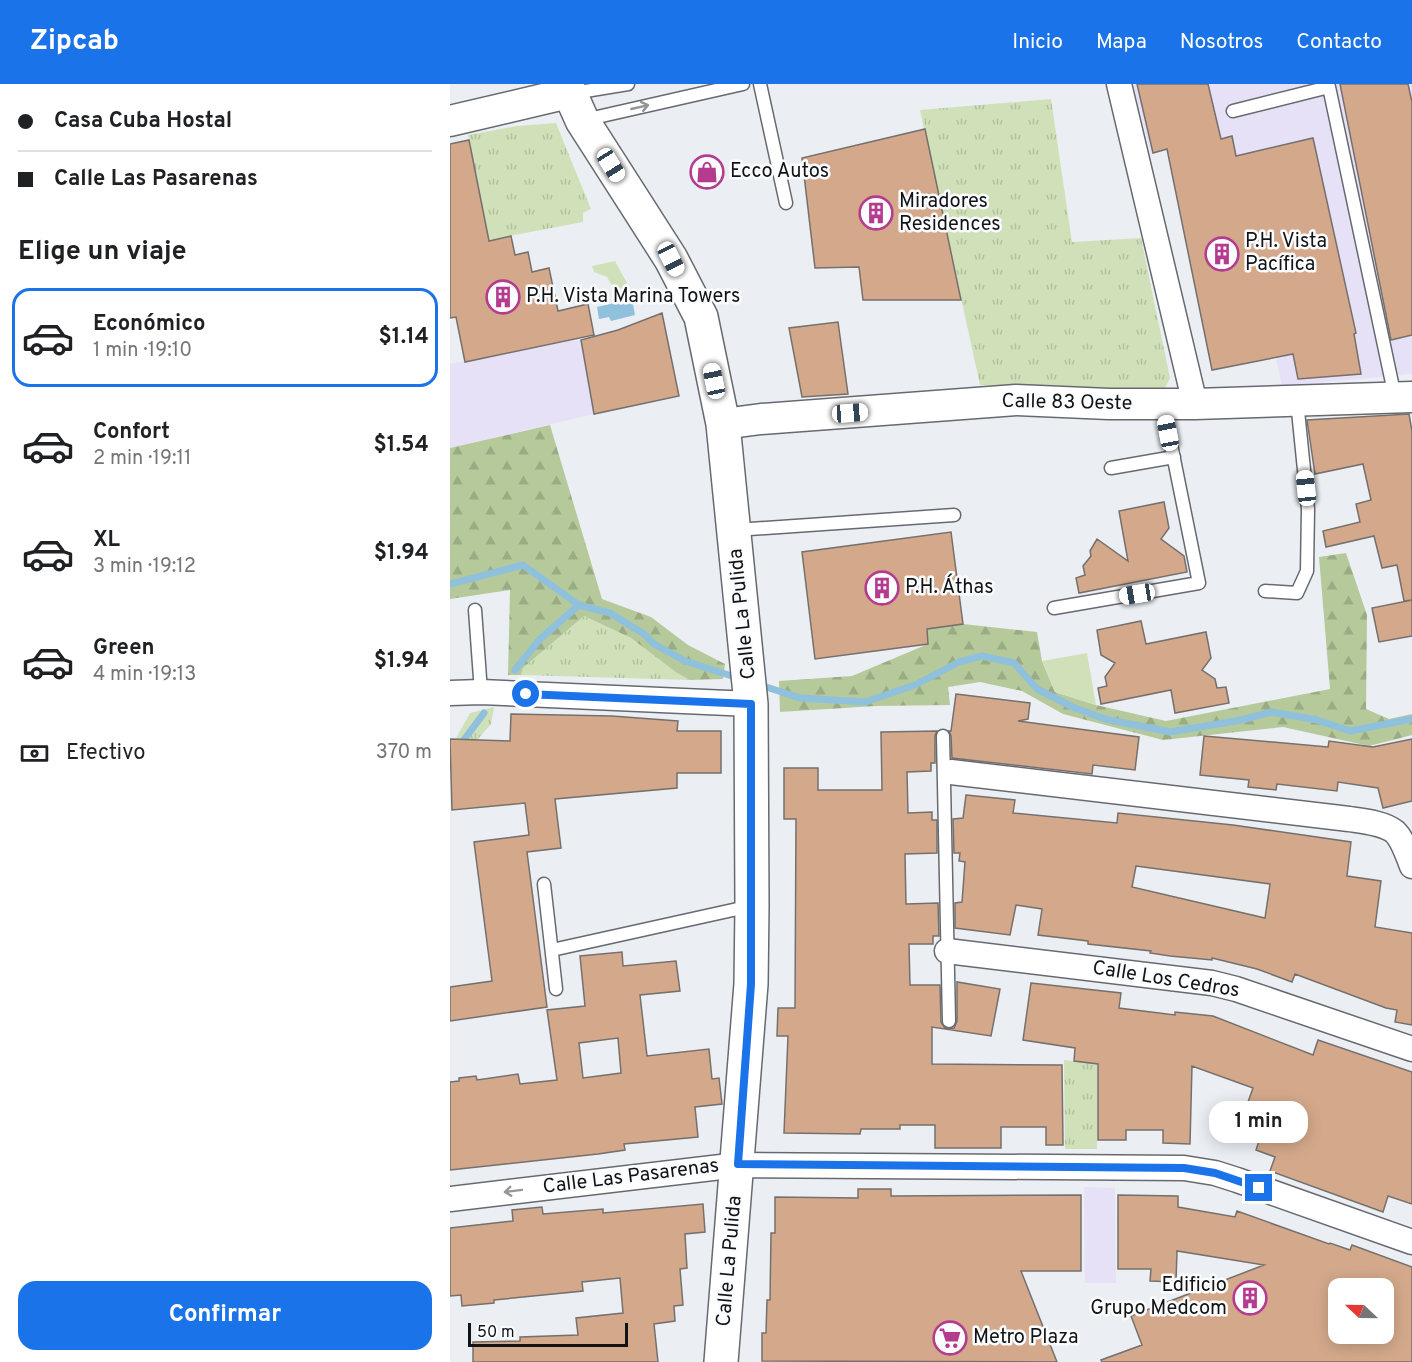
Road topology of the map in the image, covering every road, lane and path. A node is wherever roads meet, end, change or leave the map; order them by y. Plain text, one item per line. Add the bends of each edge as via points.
1 (628, 84) edge
2 (743, 84) edge
3 (760, 84) edge
4 (1119, 84) edge
5 (573, 99) edge
6 (1233, 111) dead end
7 (450, 121) edge
8 (786, 203) dead end
9 (1404, 398) edge
10 (1297, 401) junction
11 (1163, 404) junction
12 (1195, 404) junction
13 (723, 424) junction
14 (1174, 457) junction
15 (1111, 468) dead end
16 (954, 515) dead end
17 (734, 530) junction
18 (1265, 591) dead end
19 (1054, 608) dead end
20 (475, 610) dead end
21 (481, 692) junction
22 (450, 693) edge
23 (751, 704) junction
24 (943, 736) dead end
25 (947, 772) junction
26 (1412, 866) edge
27 (544, 884) dead end
28 (752, 906) junction
29 (552, 950) junction
30 (947, 951) junction
31 (556, 989) dead end
32 (949, 1021) dead end
33 (1412, 1049) edge
34 (738, 1164) junction
35 (450, 1199) edge
36 (1412, 1242) edge
37 (721, 1362) edge

1 - 5 lane
5 -> 2 lane
3 - 8 lane
4 - 12 street
5 - 7 street
5 - 13 main road, Calle La Pulida via 671,259 701,317
6 - 9 lane via 1329,87
9 - 10 street, Calle 83 Oeste
10 - 12 street, Calle 83 Oeste
10 - 18 lane via 1308,509 1307,571 1297,593
11 - 12 street, Calle 83 Oeste
11 - 13 street, Calle 83 Oeste via 1016,400
11 - 14 lane
13 - 17 main road, Calle La Pulida
14 - 15 lane
14 - 19 lane via 1198,583
16 - 17 lane
17 - 23 main road, Calle La Pulida
20 - 21 lane
21 - 22 street
21 - 23 street
23 - 28 main road, Calle La Pulida
24 - 25 lane
25 - 26 street via 1375,824 1395,832
25 - 30 lane
27 - 29 lane
28 - 29 lane
28 - 34 main road, Calle La Pulida via 751,984
29 - 31 lane
30 - 32 lane
30 - 33 street, Calle Los Cedros via 1212,983
34 -> 35 street, Calle Las Pasarenas
34 - 36 street, Calle Las Pasarenas via 1184,1168 1237,1180
34 - 37 main road, Calle La Pulida

